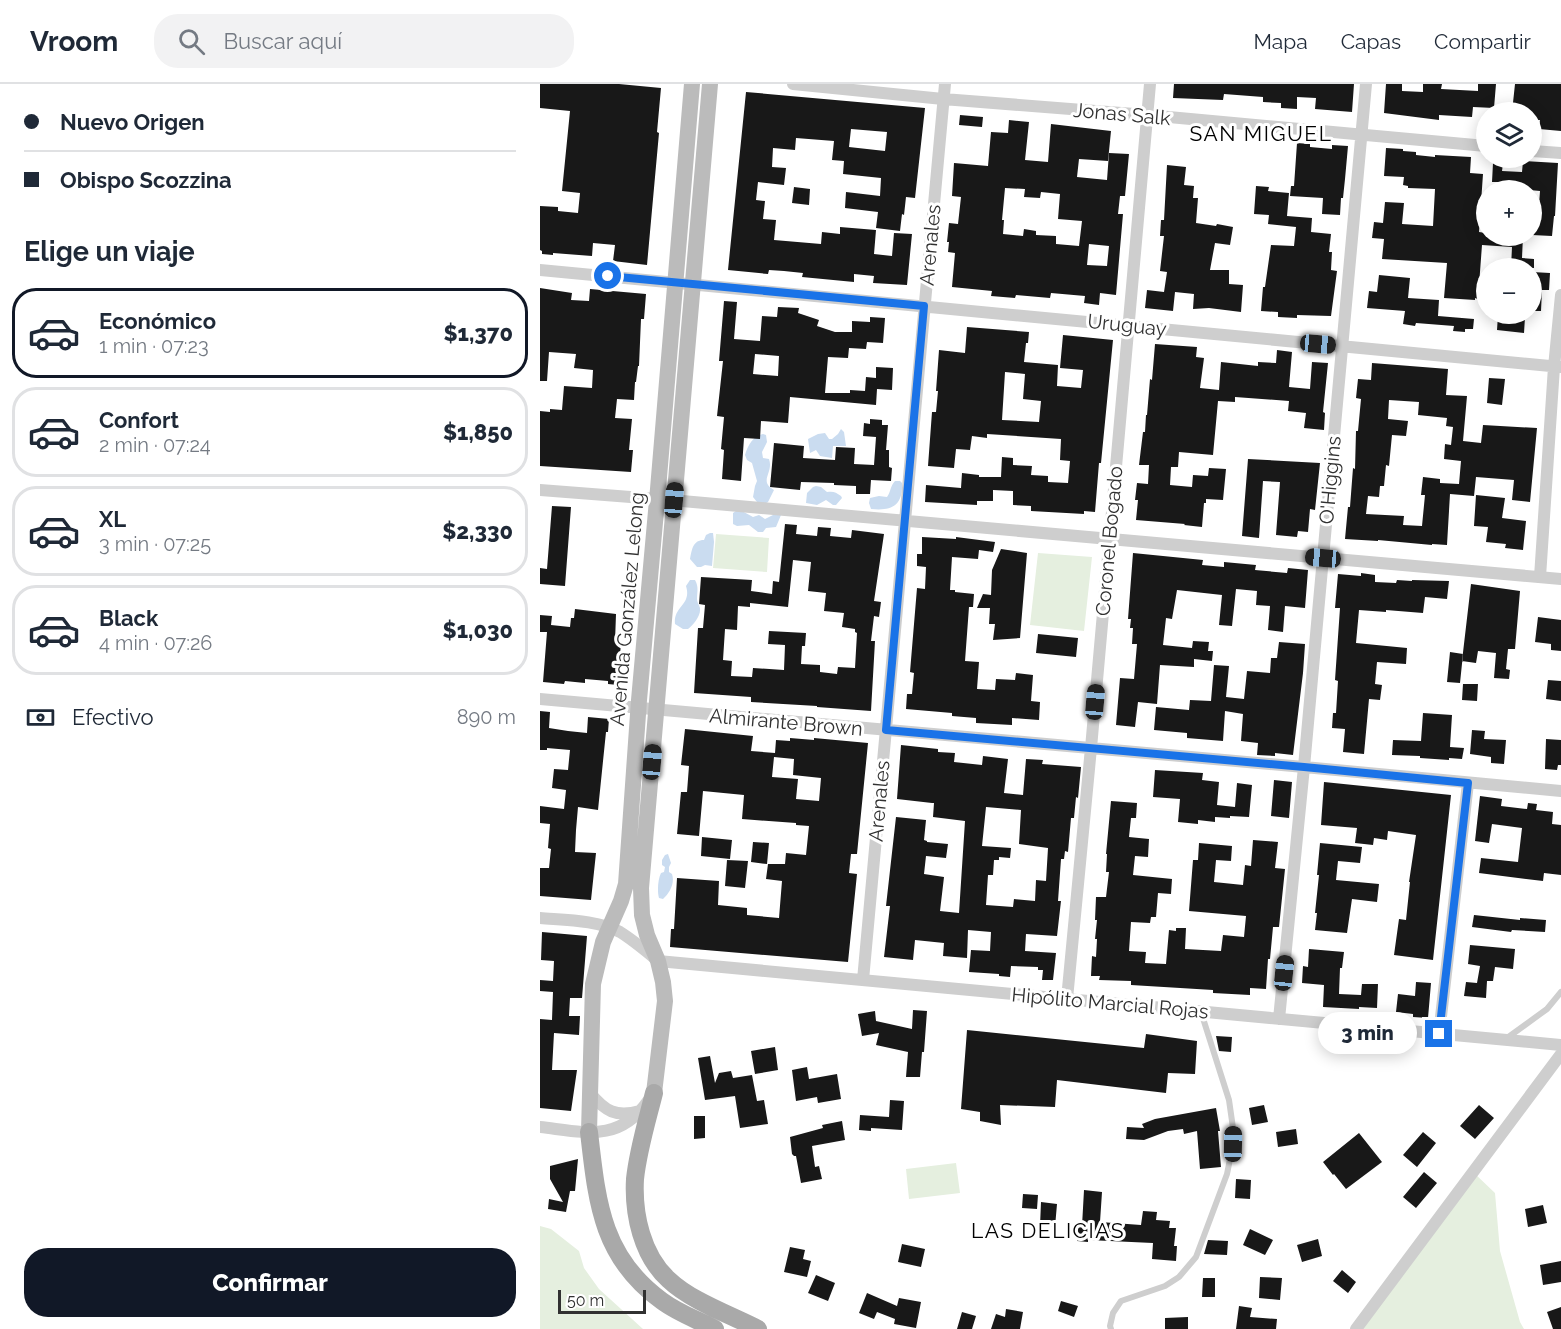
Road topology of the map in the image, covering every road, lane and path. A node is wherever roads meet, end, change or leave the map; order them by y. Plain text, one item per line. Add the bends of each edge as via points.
1 (692, 84) edge
2 (710, 84) edge
3 (793, 84) edge
4 (945, 84) edge
5 (1150, 84) edge
6 (1366, 84) edge
7 (943, 99) junction
8 (1147, 115) junction
9 (1361, 135) junction
10 (1476, 145) edge
11 (1542, 152) edge
12 (1561, 153) edge
13 (540, 270) edge
14 (685, 283) junction
15 (1561, 295) edge
16 (924, 306) junction
17 (1128, 326) junction
18 (1342, 346) junction
19 (1558, 367) edge
20 (540, 490) edge
21 (657, 499) junction
22 (674, 500) junction
23 (905, 521) junction
24 (1110, 539) junction
25 (1323, 558) junction
26 (1540, 577) junction
27 (1561, 579) edge
28 (540, 699) edge
29 (638, 708) junction
30 (656, 710) junction
31 (886, 730) junction
32 (1091, 748) junction
33 (1304, 767) junction
34 (1468, 783) junction
35 (1561, 791) edge
36 (635, 873) junction
37 (540, 918) edge
38 (609, 928) junction
39 (658, 961) junction
40 (863, 980) junction
41 (1561, 992) edge
42 (1067, 999) junction
43 (1201, 1011) junction
44 (1279, 1019) junction
45 (1439, 1034) junction
46 (1504, 1040) junction
47 (1561, 1045) edge
48 (1561, 1054) edge
49 (590, 1093) junction
50 (654, 1093) junction
51 (642, 1110) junction
52 (540, 1127) edge
53 (589, 1132) junction
54 (715, 1329) edge
55 (758, 1329) edge
56 (1111, 1329) edge
57 (1356, 1329) edge

1 - 14 main road, Avenida González Lelong
2 - 14 main road, Avenida González Lelong
3 - 7 street, Jonas Salk
4 - 7 street, Arenales
5 - 8 street, Coronel Bogado
6 - 9 street, O'Higgins
7 - 8 street, Jonas Salk
7 - 16 street, Arenales
8 - 9 street, Jonas Salk
8 - 17 street, Coronel Bogado
9 - 10 street, Jonas Salk
9 - 18 street, O'Higgins
11 - 12 street
13 - 14 street, Uruguay
14 - 16 street, Uruguay
14 - 21 main road, Avenida González Lelong
14 - 22 main road, Avenida González Lelong
15 - 19 street
16 - 17 street, Uruguay
16 - 23 street, Arenales
17 - 18 street, Uruguay
17 - 24 street, Coronel Bogado
18 - 19 street, Uruguay
18 - 25 street, O'Higgins
19 - 26 street
20 - 21 street
21 - 22 street
21 - 29 main road, Avenida González Lelong
22 - 23 street
22 - 30 main road, Avenida González Lelong
23 - 24 street
23 - 31 street, Arenales
24 - 25 street
24 - 32 street, Coronel Bogado
25 - 26 street
25 - 33 street, O'Higgins
26 - 27 street
28 - 29 street, Almirante Brown
29 - 30 street, Almirante Brown
29 - 36 main road, Avenida González Lelong
30 - 31 street, Almirante Brown
30 - 36 main road, Avenida González Lelong
31 - 32 street, Almirante Brown
31 - 40 street, Arenales
32 - 33 street, Almirante Brown
32 - 42 street, Coronel Bogado
33 - 34 street, Almirante Brown
33 - 44 street, O'Higgins
34 - 35 street, Almirante Brown
34 - 45 street
36 - 38 main road, Avenida González Lelong via 626,884
36 - 39 main road, Avenida González Lelong via 641,888 642,915
37 - 38 street
38 - 39 street
38 - 49 main road, Avenida González Lelong via 593,984
39 - 40 street, Hipólito Marcial Rojas
39 - 50 main road, Avenida González Lelong via 665,1001
40 - 42 street, Hipólito Marcial Rojas
41 - 46 lane via 1547,1009
42 - 43 street, Hipólito Marcial Rojas
43 - 44 street, Hipólito Marcial Rojas
43 - 56 lane via 1229,1100 1233,1136 1227,1174 1196,1257 1165,1286 1121,1301 1113,1313
44 - 45 street, Hipólito Marcial Rojas
45 - 46 street, Hipólito Marcial Rojas
46 - 47 street, Hipólito Marcial Rojas
48 - 57 street
49 - 51 street via 610,1112 631,1114
49 - 53 main road, Avenida González Lelong
50 - 51 street
50 - 55 main road via 635,1179 644,1242 668,1280
51 - 53 street via 617,1128
52 - 53 street
53 - 54 main road via 600,1210 624,1264 663,1302

